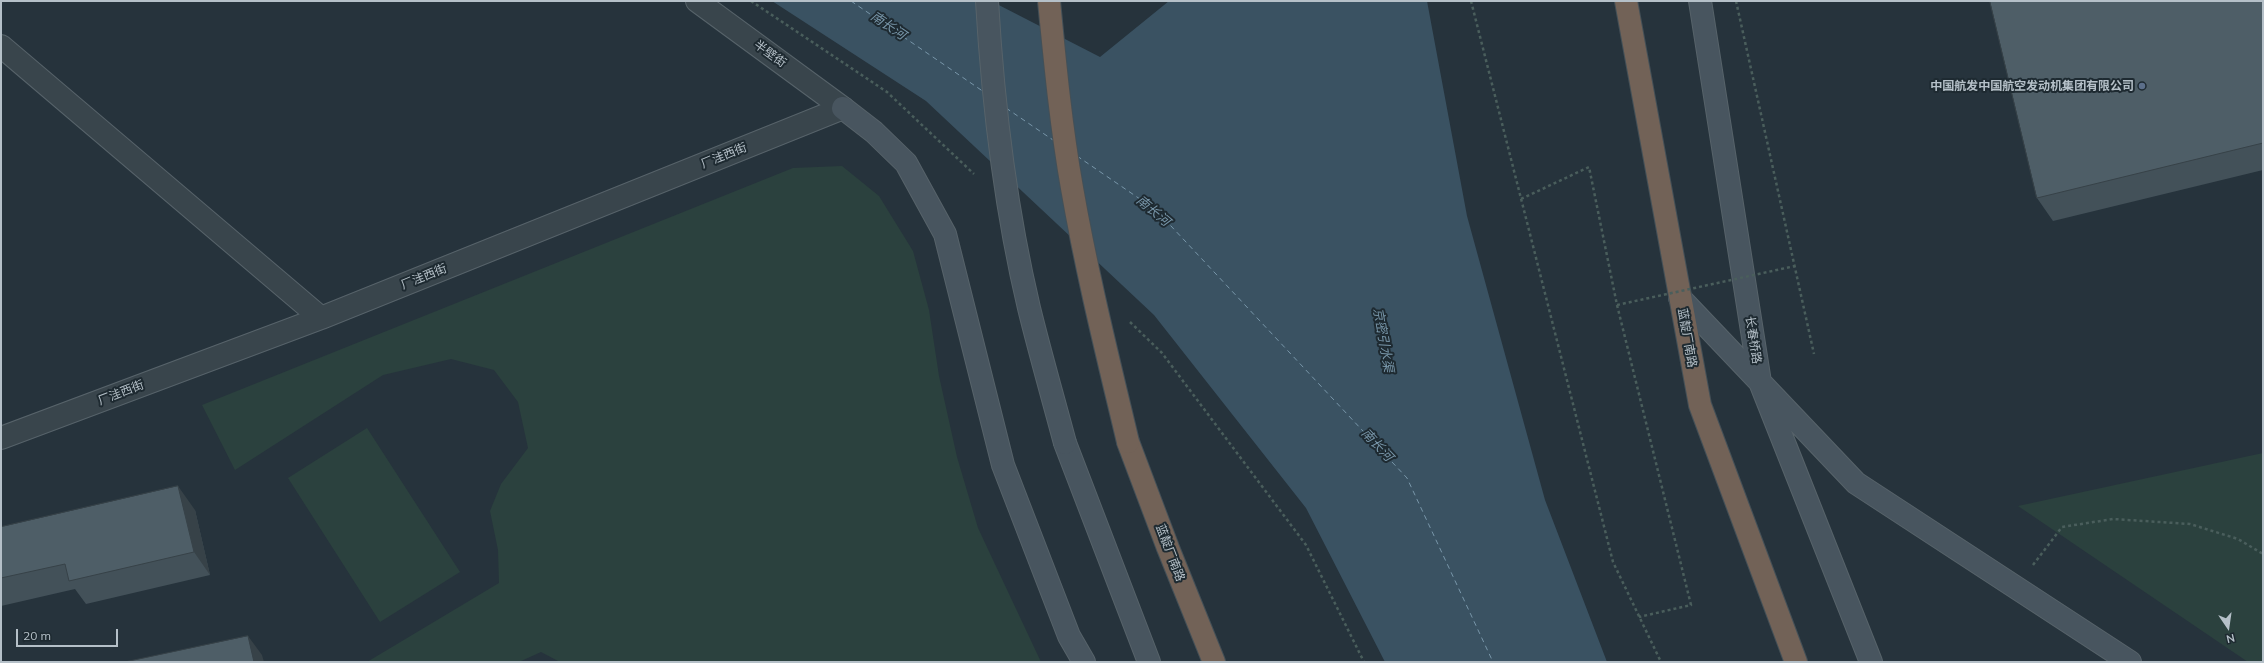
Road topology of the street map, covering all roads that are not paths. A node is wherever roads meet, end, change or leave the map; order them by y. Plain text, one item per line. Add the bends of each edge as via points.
1 (697, 1) edge
2 (987, 1) edge
3 (1049, 1) edge
4 (1626, 1) edge
5 (1700, 1) edge
6 (1, 46) edge
7 (843, 108) junction
8 (1680, 298) junction
9 (321, 318) junction
10 (1760, 382) junction
11 (1, 438) edge
12 (1084, 662) edge
13 (1149, 662) edge
14 (1214, 662) edge
15 (1796, 662) edge
16 (1871, 662) edge
17 (2130, 662) edge

1 - 7 street, 半壁街
2 - 13 street, bridge via 991,69 1006,187 1029,307 1065,443
3 - 14 highway, 蓝靛厂南路, bridge via 1056,75 1072,187 1094,303 1128,442
4 - 8 highway, 蓝靛厂南路
5 - 10 street, 长春桥路
6 - 9 street
7 - 9 street, 厂洼西街
7 - 12 street via 874,132 906,163 945,234 1003,465 1069,636
8 - 10 street
8 - 15 highway, 蓝靛厂南路 via 1700,405
9 - 11 street, 厂洼西街
10 - 16 street, 长春桥路
10 - 17 street via 1856,483

